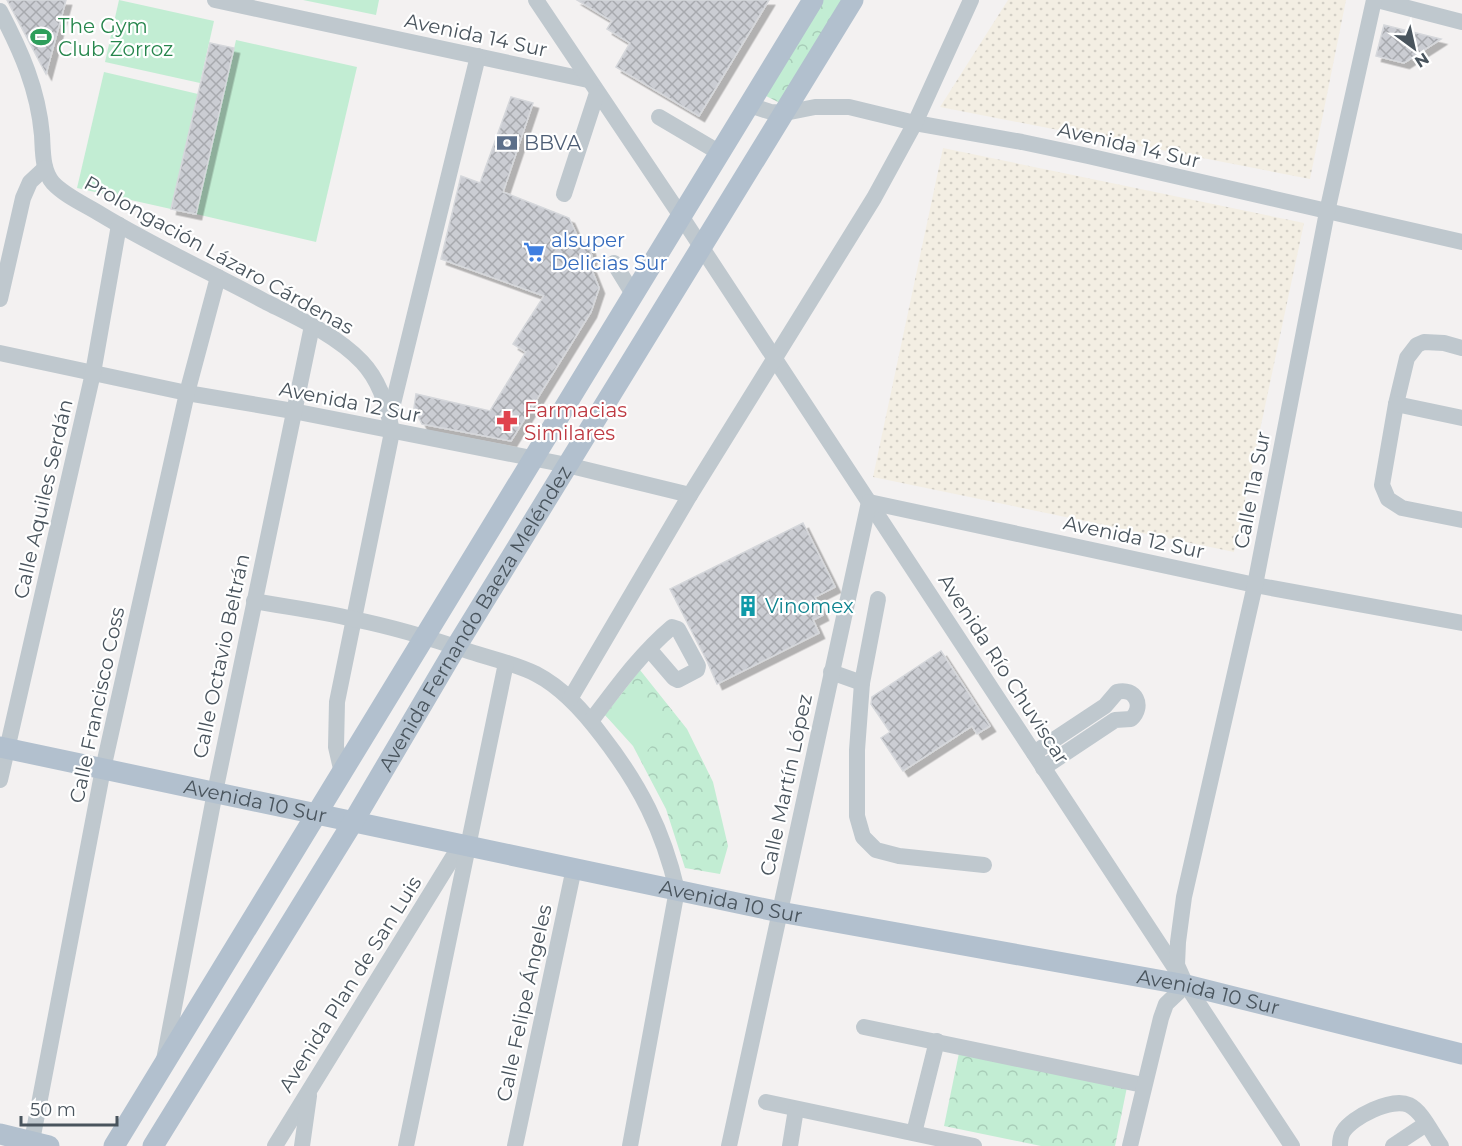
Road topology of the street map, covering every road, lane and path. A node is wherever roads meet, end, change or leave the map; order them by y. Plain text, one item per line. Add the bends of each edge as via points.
1 (215, 0) edge
2 (536, 0) edge
3 (813, 0) edge
4 (854, 0) edge
5 (970, 0) edge
6 (1376, 0) edge
7 (0, 11) edge
8 (1462, 22) edge
9 (478, 57) junction
10 (593, 87) junction
11 (749, 105) junction
12 (785, 112) junction
13 (659, 117) dead end
14 (915, 123) junction
15 (720, 153) junction
16 (45, 168) junction
17 (564, 194) dead end
18 (1327, 212) junction
19 (681, 216) junction
20 (118, 225) junction
21 (1462, 242) edge
22 (702, 248) junction
23 (614, 263) dead end
24 (218, 277) junction
25 (633, 294) junction
26 (0, 299) edge
27 (312, 326) junction
28 (1462, 348) edge
29 (0, 352) edge
30 (774, 358) junction
31 (93, 373) junction
32 (187, 393) junction
33 (1396, 404) junction
34 (292, 411) junction
35 (1462, 418) edge
36 (391, 424) junction
37 (533, 459) junction
38 (567, 465) junction
39 (690, 495) junction
40 (869, 502) junction
41 (1462, 520) edge
42 (1255, 585) junction
43 (878, 599) dead end
44 (254, 601) junction
45 (353, 619) junction
46 (1462, 623) edge
47 (424, 638) junction
48 (456, 647) junction
49 (649, 649) dead end
50 (506, 663) junction
51 (831, 672) junction
52 (862, 683) junction
53 (570, 699) junction
54 (591, 721) junction
55 (3, 748) edge
56 (1034, 753) junction
57 (1043, 768) junction
58 (103, 769) junction
59 (342, 773) junction
60 (0, 780) edge
61 (215, 792) junction
62 (316, 814) junction
63 (353, 822) junction
64 (466, 845) junction
65 (984, 865) dead end
66 (574, 868) junction
67 (677, 890) junction
68 (780, 912) junction
69 (1186, 986) junction
70 (864, 1028) dead end
71 (937, 1041) junction
72 (1462, 1054) edge
73 (162, 1067) junction
74 (1143, 1084) junction
75 (310, 1089) junction
76 (766, 1102) dead end
77 (796, 1109) junction
78 (1426, 1124) junction
79 (914, 1133) junction
80 (0, 1134) edge
81 (37, 1144) edge
82 (114, 1146) edge
83 (153, 1146) edge
84 (275, 1146) edge
85 (302, 1146) edge
86 (406, 1146) edge
87 (515, 1146) edge
88 (630, 1146) edge
89 (729, 1146) edge
90 (790, 1146) edge
91 (974, 1146) edge
92 (1130, 1146) edge
93 (1292, 1146) edge
94 (1340, 1146) edge
95 (1393, 1146) edge
96 (1441, 1146) edge

1 - 9 street, Avenida 14 Sur
2 - 10 street, Avenida Río Chuviscar
3 - 11 main road, Avenida Fernando Baeza Meléndez
4 - 12 main road, Avenida Fernando Baeza Meléndez
5 - 14 street
6 - 8 street
6 - 18 street, Calle 11a Sur
7 - 16 street via 17,42 36,93
9 - 10 street, Avenida 14 Sur
9 - 36 street
10 - 17 street
10 - 19 street, Avenida Río Chuviscar
11 - 12 street, Avenida 14 Sur
11 - 15 main road, Avenida Fernando Baeza Meléndez
12 - 14 street, Avenida 14 Sur via 849,107
12 - 22 main road, Avenida Fernando Baeza Meléndez
13 - 15 street
14 - 18 street, Avenida 14 Sur via 1044,147
14 - 30 street via 874,198
15 - 19 main road, Avenida Fernando Baeza Meléndez
16 - 20 street, Prolongación Lázaro Cárdenas via 58,188
16 - 26 street via 30,182 23,198
18 - 21 street, Avenida 14 Sur
18 - 42 street, Calle 11a Sur
19 - 22 street, Avenida Río Chuviscar
19 - 25 main road, Avenida Fernando Baeza Meléndez
20 - 24 street, Prolongación Lázaro Cárdenas
20 - 31 street, Calle Aquiles Serdán
22 - 30 street, Avenida Río Chuviscar
22 - 38 main road, Avenida Fernando Baeza Meléndez
23 - 25 street
24 - 27 street, Prolongación Lázaro Cárdenas
24 - 32 street, Calle Francisco Coss
25 - 37 main road, Avenida Fernando Baeza Meléndez
27 - 34 street, Calle Octavio Beltrán
27 - 36 street, Prolongación Lázaro Cárdenas via 364,364 380,389
28 - 33 street via 1432,342 1417,345 1403,368
29 - 31 street, Avenida 12 Sur
30 - 39 street
30 - 40 street, Avenida Río Chuviscar
31 - 32 street, Avenida 12 Sur
31 - 55 street, Calle Aquiles Serdán
32 - 34 street, Avenida 12 Sur
32 - 58 street, Calle Francisco Coss
33 - 35 street
33 - 41 street via 1382,485 1386,495 1402,508
34 - 36 street, Avenida 12 Sur
34 - 44 street, Calle Octavio Beltrán
36 - 37 street, Avenida 12 Sur
36 - 45 street
37 - 38 street, Avenida 12 Sur
37 - 47 main road, Avenida Fernando Baeza Meléndez
38 - 39 street, Avenida 12 Sur
38 - 48 main road, Avenida Fernando Baeza Meléndez
39 - 53 street
40 - 42 street, Avenida 12 Sur
40 - 51 street, Calle Martín López
40 - 56 street, Avenida Río Chuviscar
42 - 46 street, Avenida 12 Sur
42 - 69 street, Calle 11a Sur via 1184,897 1177,965
43 - 52 street
44 - 45 street
44 - 61 street, Calle Octavio Beltrán
45 - 47 street
45 - 59 street via 337,702 336,747
47 - 48 street
47 - 59 main road, Avenida Fernando Baeza Meléndez
48 - 50 street
48 - 63 main road, Avenida Fernando Baeza Meléndez
49 - 54 street
50 - 53 street via 536,675
50 - 64 street
51 - 52 street
51 - 68 street, Calle Martín López
52 - 65 street via 856,816 863,837 876,850 899,856
53 - 54 street
54 - 67 street via 642,793 669,857
55 - 58 main road, Avenida 10 Sur
55 - 60 street, Calle Aquiles Serdán
56 - 57 street, Avenida Río Chuviscar
56 - 57 street via 1106,706 1117,692 1127,691 1135,696 1138,706 1131,719 1115,720
57 - 69 street, Avenida Río Chuviscar
58 - 61 main road, Avenida 10 Sur
58 - 81 street, Calle Francisco Coss
59 - 62 main road, Avenida Fernando Baeza Meléndez
61 - 62 main road, Avenida 10 Sur
61 - 73 street, Calle Octavio Beltrán
62 - 63 main road, Avenida 10 Sur
62 - 73 main road, Avenida Fernando Baeza Meléndez
63 - 64 main road, Avenida 10 Sur
63 - 83 main road, Avenida Fernando Baeza Meléndez
64 - 66 main road, Avenida 10 Sur
64 - 75 street, Avenida Plan de San Luis
64 - 86 street
66 - 67 main road, Avenida 10 Sur
66 - 87 street, Calle Felipe Ángeles
67 - 68 main road, Avenida 10 Sur
67 - 88 street
68 - 69 main road, Avenida 10 Sur
68 - 89 street, Calle Martín López
69 - 72 main road, Avenida 10 Sur
69 - 74 street via 1166,1004
69 - 93 street, Avenida Río Chuviscar
70 - 71 street
71 - 74 street
71 - 79 street
73 - 82 main road, Avenida Fernando Baeza Meléndez
74 - 92 street
75 - 84 street, Avenida Plan de San Luis
75 - 85 street
76 - 77 street
77 - 79 street
77 - 90 street
78 - 94 street via 1407,1104 1382,1105 1348,1126 1341,1135
78 - 95 street
78 - 96 street
79 - 91 street
80 - 81 main road

